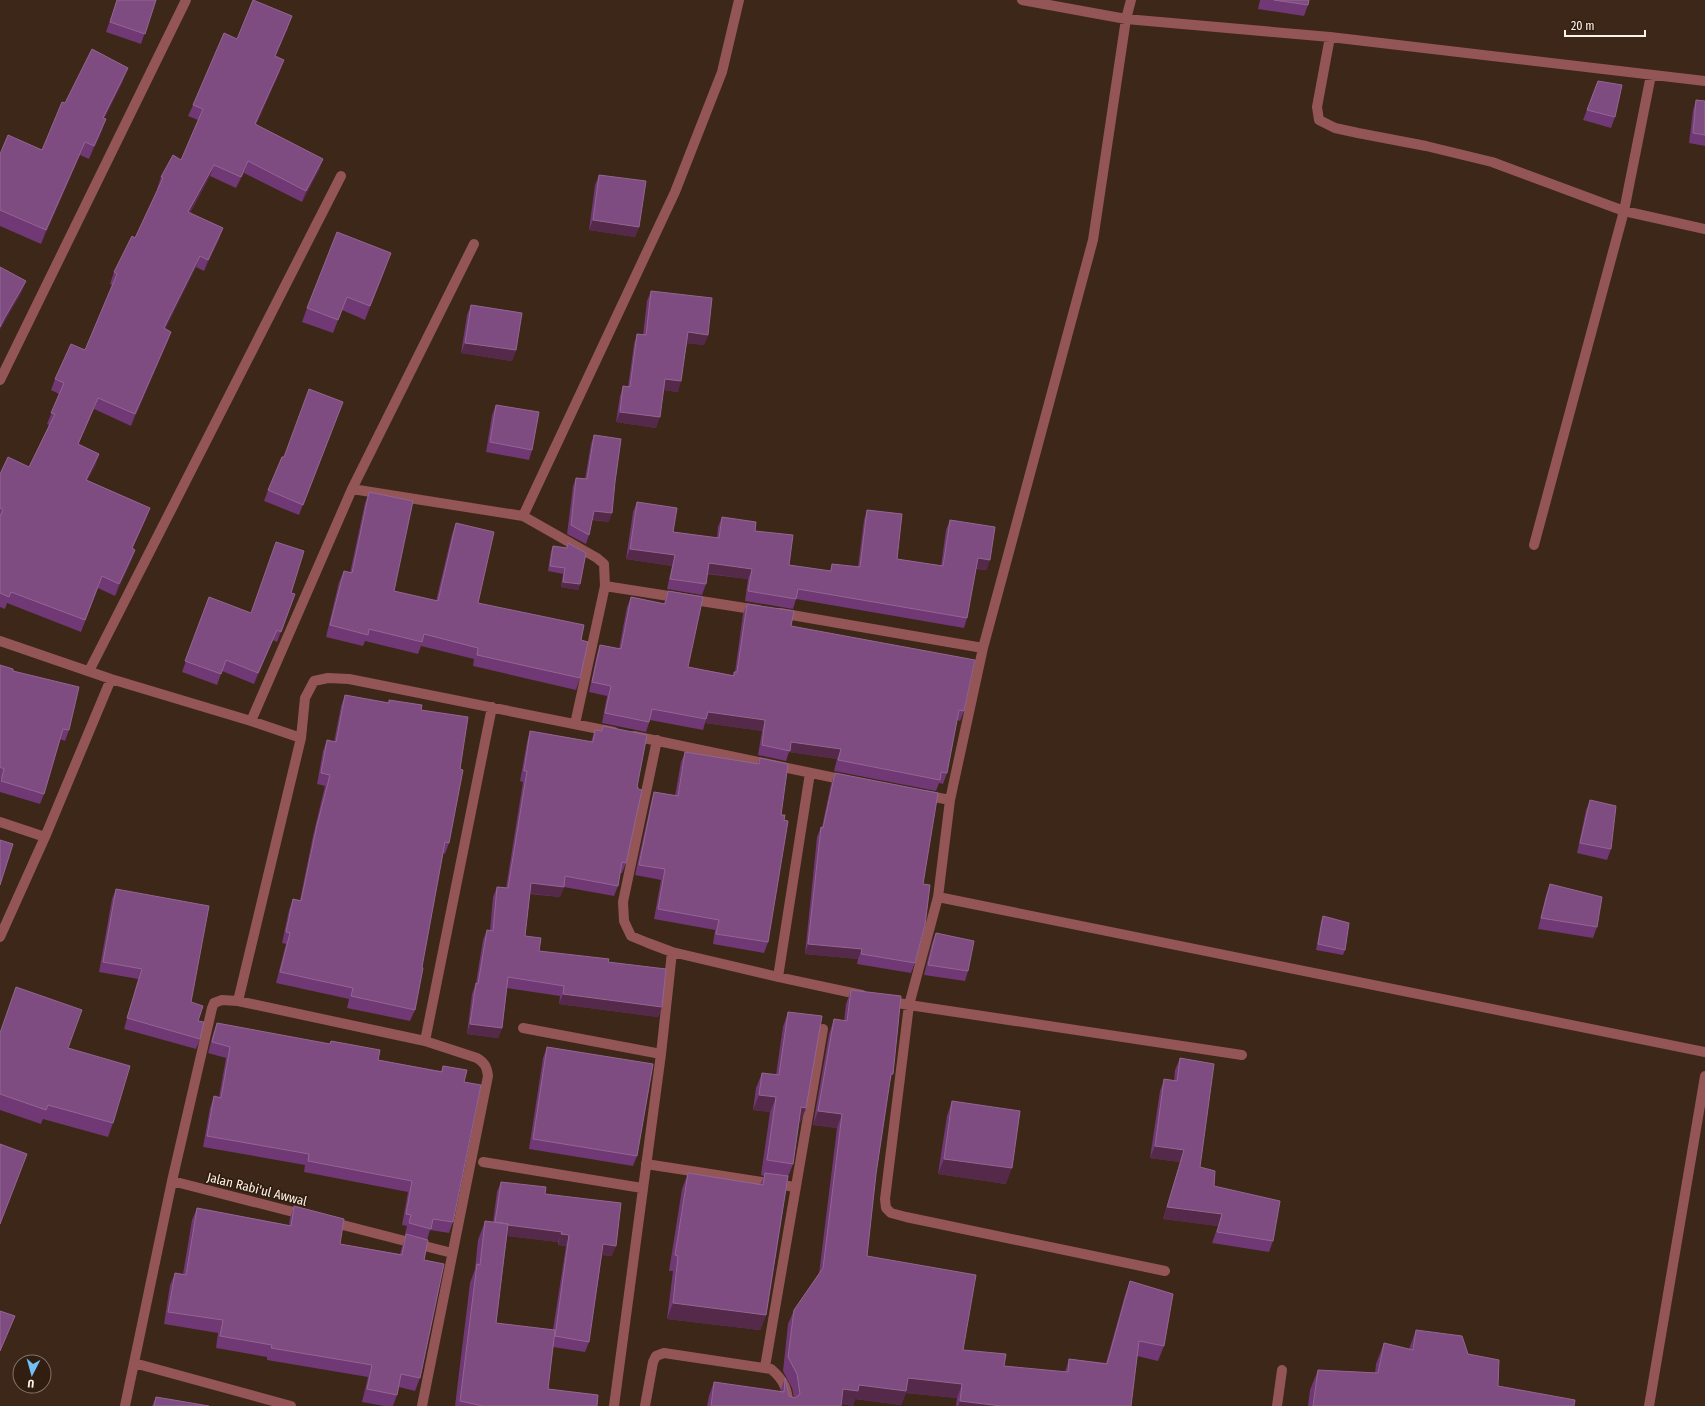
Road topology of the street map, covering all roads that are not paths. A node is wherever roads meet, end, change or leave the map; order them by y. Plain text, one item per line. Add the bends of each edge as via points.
1 (186, 0) edge
2 (739, 0) edge
3 (1022, 0) edge
4 (1131, 0) edge
5 (1126, 20) junction
6 (1330, 36) junction
7 (1651, 75) junction
8 (1705, 81) edge
9 (341, 176) dead end
10 (1624, 211) junction
11 (1705, 229) edge
12 (474, 244) dead end
13 (0, 380) edge
14 (352, 489) junction
15 (523, 516) junction
16 (1534, 545) dead end
17 (605, 586) junction
18 (0, 641) edge
19 (983, 648) junction
20 (89, 671) junction
21 (111, 679) junction
22 (492, 707) junction
23 (251, 721) junction
24 (575, 724) junction
25 (301, 738) junction
26 (657, 740) junction
27 (810, 773) junction
28 (856, 782) edge
29 (911, 792) edge
30 (950, 800) junction
31 (0, 822) edge
32 (45, 837) junction
33 (938, 897) junction
34 (0, 937) edge
35 (672, 952) junction
36 (778, 977) junction
37 (238, 1001) junction
38 (909, 1005) junction
39 (523, 1028) dead end
40 (823, 1029) edge
41 (425, 1040) junction
42 (1705, 1052) edge
43 (661, 1054) junction
44 (1242, 1056) dead end
45 (1705, 1076) edge
46 (482, 1162) dead end
47 (646, 1164) junction
48 (172, 1181) junction
49 (795, 1187) junction
50 (642, 1188) junction
51 (452, 1253) junction
52 (1165, 1271) dead end
53 (134, 1363) junction
54 (765, 1367) junction
55 (1282, 1370) dead end
56 (125, 1406) edge
57 (290, 1406) edge
58 (422, 1406) edge
59 (614, 1406) edge
60 (645, 1406) edge
61 (789, 1406) edge
62 (1277, 1406) edge
63 (1649, 1406) edge

1 - 13 street
2 - 15 street via 722,72 675,192
3 - 5 street
4 - 5 street
5 - 6 street
5 - 19 street via 1093,240
6 - 7 street
6 - 10 street via 1317,106 1319,120 1343,129 1492,162
7 - 8 street
7 - 10 street
9 - 20 street
10 - 11 street
10 - 16 street
12 - 14 street
14 - 15 street
14 - 23 street
15 - 17 street via 597,558 604,564
17 - 19 street
17 - 24 street
18 - 20 street
19 - 30 street
20 - 21 street
21 - 23 street
21 - 32 street
22 - 24 street
22 - 25 street via 349,679 328,678 314,681 305,698
22 - 41 street
23 - 25 street
24 - 26 street
25 - 37 street
26 - 27 street
26 - 35 street via 624,902 624,921 632,936
27 - 28 street
27 - 36 street
29 - 30 street
30 - 33 street
31 - 32 street
32 - 34 street
33 - 38 street
33 - 42 street
35 - 36 street
35 - 43 street
36 - 38 street
37 - 41 street
37 - 48 street via 218,1001 212,1008
38 - 44 street
38 - 52 street via 885,1199 886,1208 891,1213 906,1217
39 - 43 street
40 - 49 street
41 - 51 street via 477,1058 487,1068 488,1076
43 - 47 street
45 - 63 street
46 - 50 street
47 - 49 street
47 - 50 street
48 - 51 street, Jalan Rabi'ul Awwal
48 - 53 street
49 - 54 street
50 - 59 street
51 - 58 street
53 - 56 street
53 - 57 street
54 - 60 street via 664,1353 656,1356 653,1362
54 - 61 street via 780,1376 787,1388
55 - 62 street

